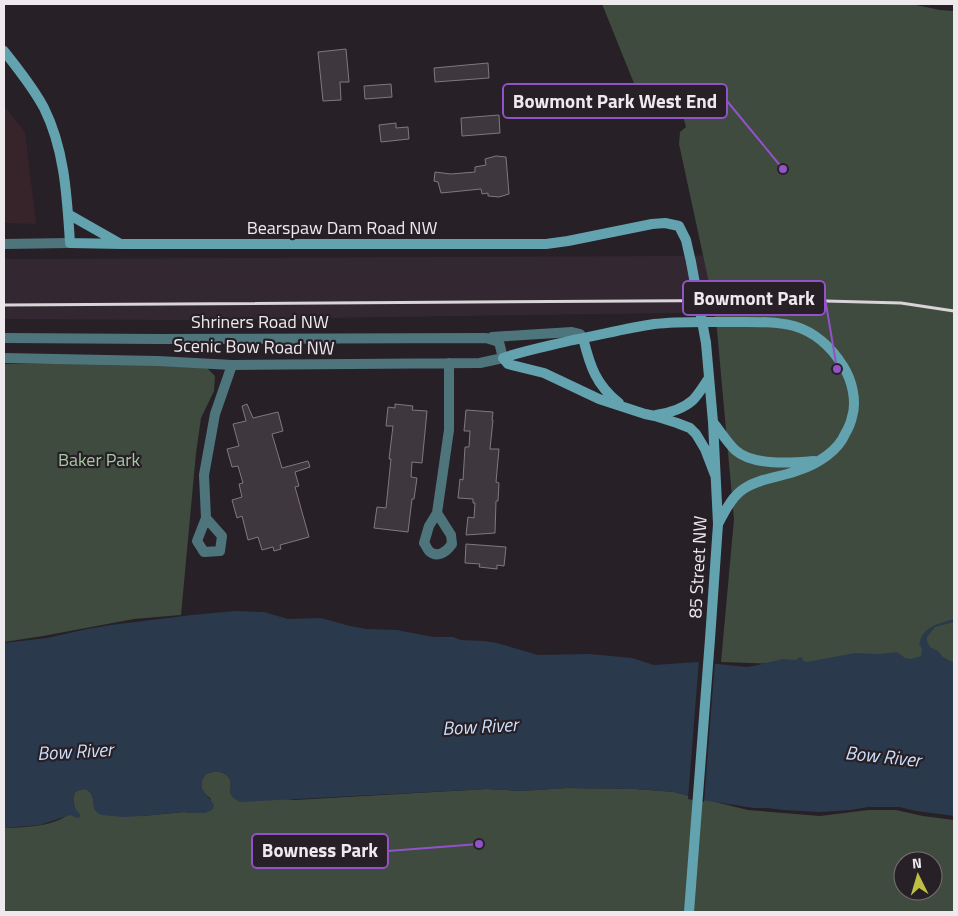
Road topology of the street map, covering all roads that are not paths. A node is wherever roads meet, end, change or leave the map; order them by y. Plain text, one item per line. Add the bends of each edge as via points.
1 (4, 51) edge
2 (68, 214) junction
3 (679, 226) joint
4 (70, 243) junction
5 (4, 244) edge
6 (121, 244) junction
7 (4, 338) edge
8 (486, 338) junction
9 (583, 338) junction
10 (4, 358) edge
11 (503, 358) junction
12 (449, 363) junction
13 (232, 365) junction
14 (709, 378) junction
15 (624, 407) junction
16 (655, 416) junction
17 (713, 422) junction
18 (817, 461) junction
19 (716, 475) junction
20 (437, 513) dead end
21 (206, 518) dead end
22 (718, 524) junction
23 (689, 912) edge

1 - 2 street via 28,81 57,142
2 - 4 street
2 - 6 street
3 - 6 street, Bearspaw Dam Road NW via 652,224 546,244
3 - 14 street, 85 Street NW, bridge via 691,262
4 - 5 street, Bearspaw Dam Road NW
4 - 6 street, Bearspaw Dam Road NW
7 - 8 street, Shriners Road NW
8 - 9 street, Shriners Road NW via 572,332
8 - 11 street via 499,342
9 - 11 street
9 - 15 street via 598,380
9 - 18 street via 655,324 685,322 774,323 808,332 838,357 849,379 853,400 852,417 844,437 835,449
10 - 13 street, Scenic Bow Road NW
11 - 12 street, Scenic Bow Road NW via 480,363
11 - 15 street via 508,364 544,373
12 - 13 street, Scenic Bow Road NW
12 - 20 street via 448,430
13 - 21 street via 215,414 204,475
14 - 16 street via 686,405
14 - 17 street, 85 Street NW
15 - 16 street
16 - 19 street via 690,428 705,449
17 - 18 street via 736,450 751,459 780,463
17 - 19 street, 85 Street NW
18 - 22 street via 743,489
19 - 22 street, 85 Street NW
22 - 23 street, 85 Street NW

